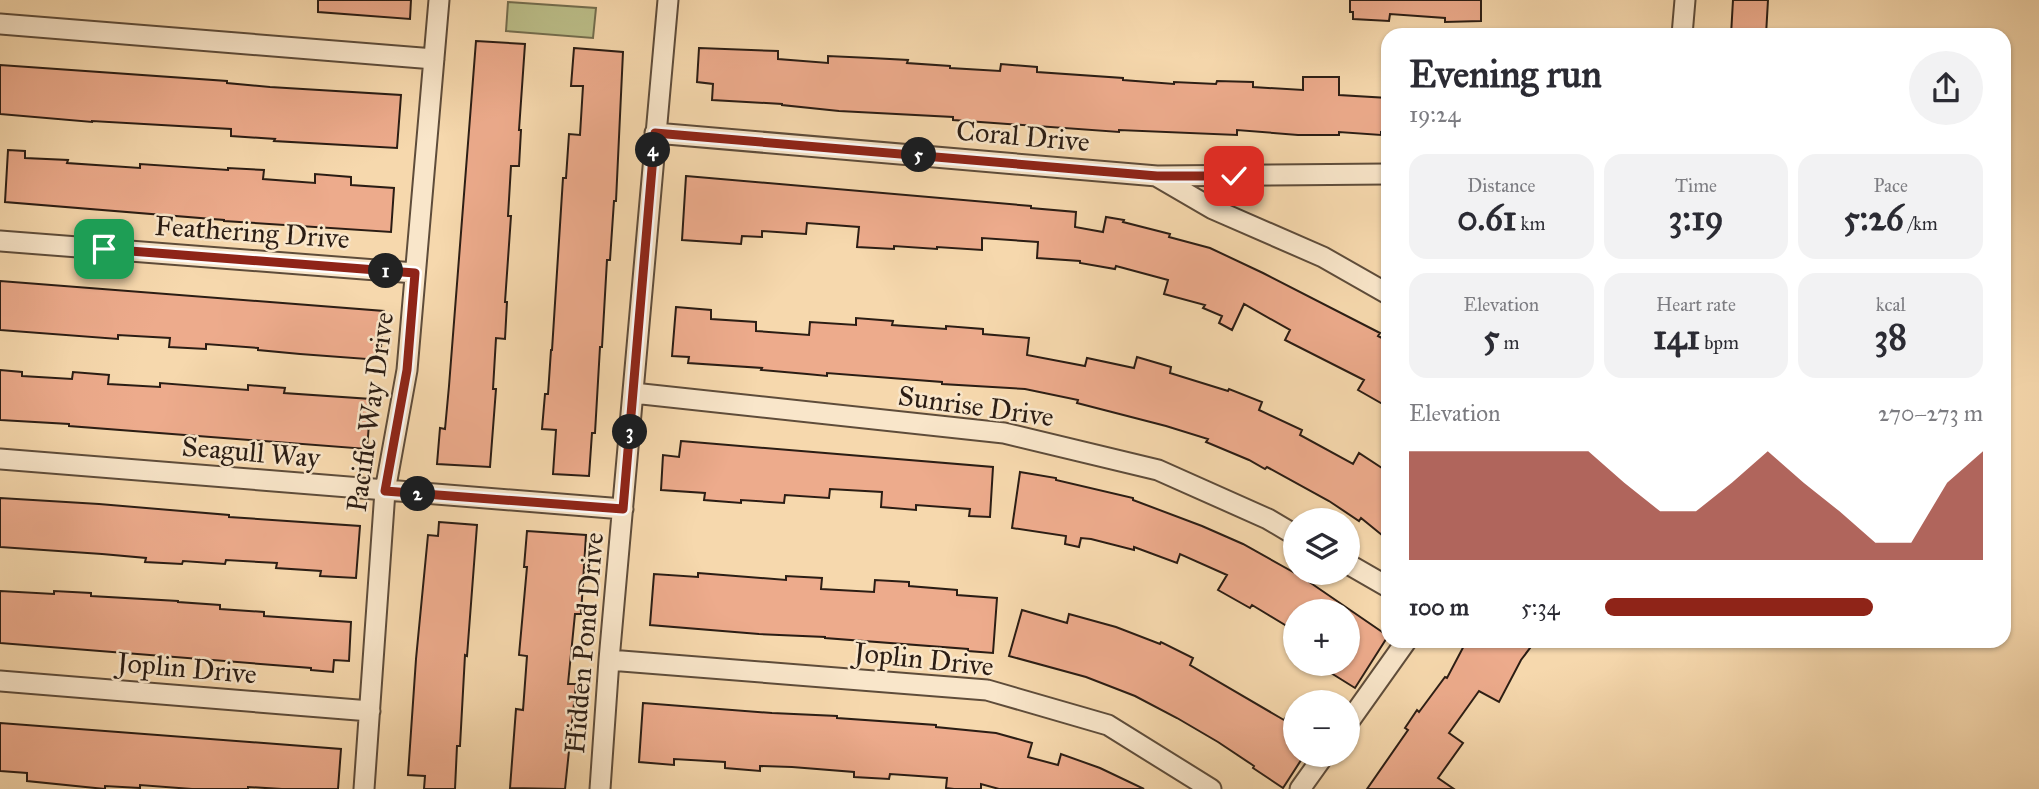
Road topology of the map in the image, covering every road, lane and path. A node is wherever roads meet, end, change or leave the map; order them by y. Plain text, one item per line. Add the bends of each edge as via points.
1 (439, 0) edge
2 (668, 0) edge
3 (1685, 0) edge
4 (0, 24) edge
5 (1683, 28) edge
6 (434, 59) junction
7 (655, 133) junction
8 (1381, 174) edge
9 (1157, 176) junction
10 (0, 241) edge
11 (415, 273) junction
12 (1381, 284) edge
13 (633, 393) junction
14 (0, 459) edge
15 (385, 491) junction
16 (623, 509) junction
17 (1283, 527) edge
18 (1360, 571) edge
19 (1381, 583) edge
20 (1402, 648) edge
21 (609, 660) junction
22 (0, 681) edge
23 (1360, 706) edge
24 (370, 711) junction
25 (1316, 767) edge
26 (364, 789) edge
27 (600, 789) edge
28 (1211, 789) edge
29 (1300, 789) edge

1 - 6 street, Pacific Way Drive
2 - 7 street, Hidden Pond Drive
3 - 5 street
4 - 6 street
6 - 11 street, Pacific Way Drive
7 - 9 street, Coral Drive
7 - 13 street, Hidden Pond Drive
8 - 9 street, Coral Drive
9 - 12 street via 1213,209
10 - 11 street, Feathering Drive
11 - 15 street, Pacific Way Drive via 407,370
13 - 16 street, Hidden Pond Drive
13 - 17 street, Sunrise Drive via 1004,433 1158,470
14 - 15 street, Seagull Way
15 - 16 street, Seagull Way
15 - 24 street, Pacific Way Drive
16 - 21 street, Hidden Pond Drive
18 - 19 street
20 - 23 street
21 - 27 street, Hidden Pond Drive
21 - 28 street, Joplin Drive via 987,690 1108,725
22 - 24 street, Joplin Drive
24 - 26 street, Pacific Way Drive
25 - 29 street

